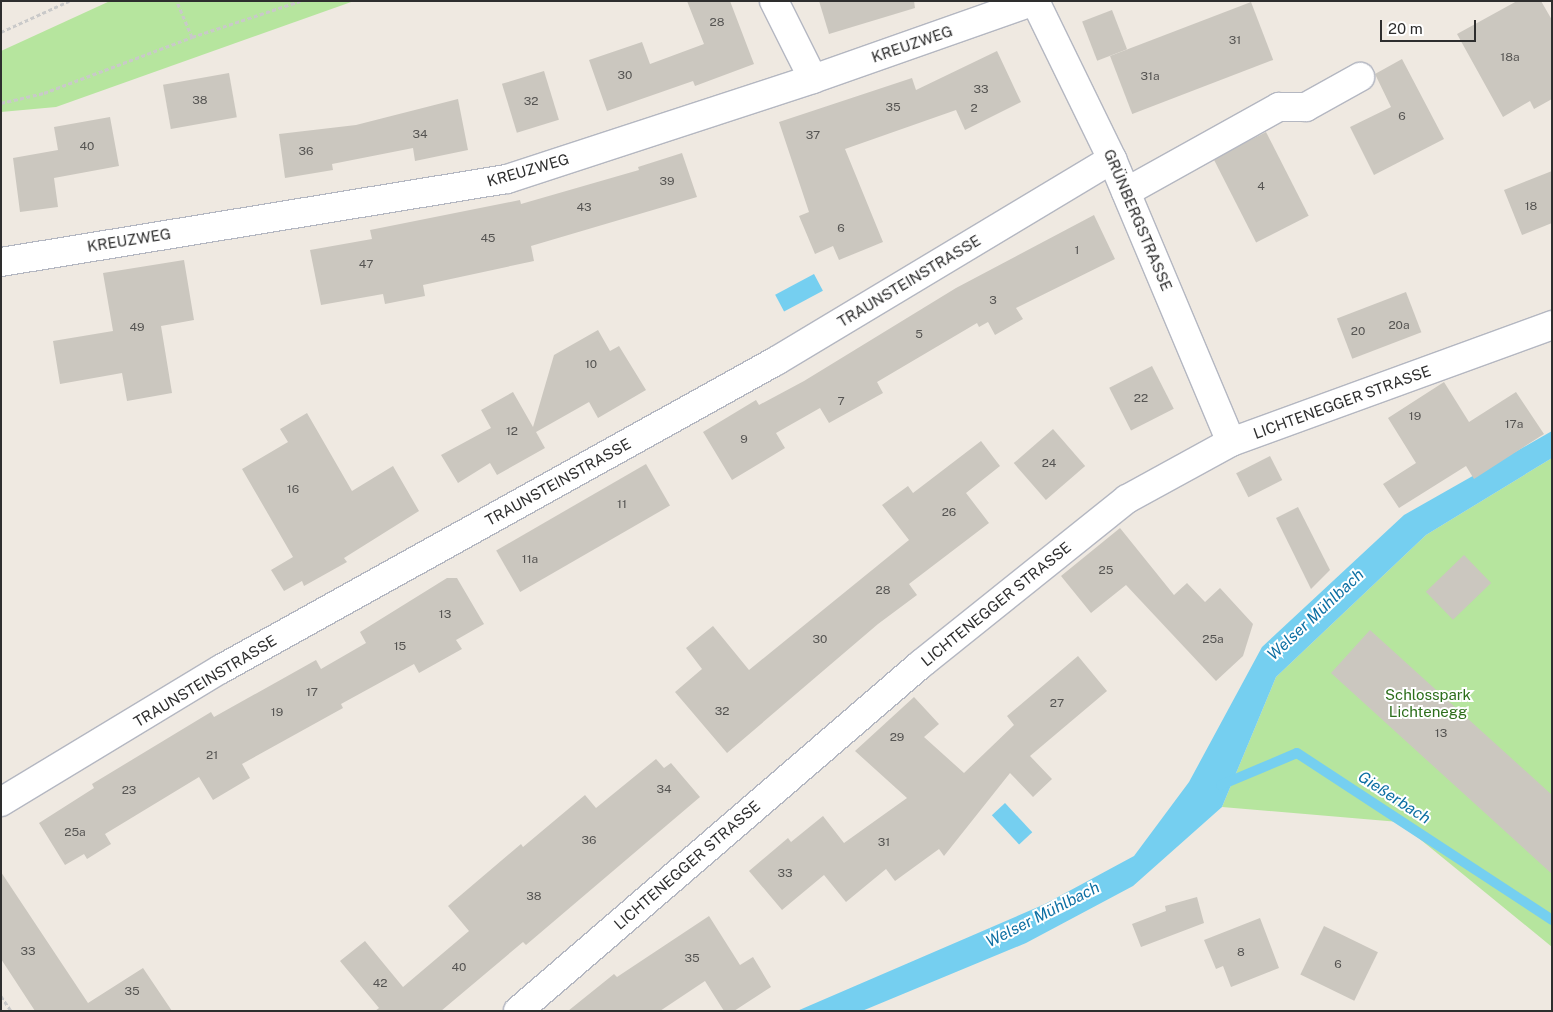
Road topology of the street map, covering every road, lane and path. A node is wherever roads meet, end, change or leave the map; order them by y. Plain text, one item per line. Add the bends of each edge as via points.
1 (69, 1) edge
2 (177, 1) edge
3 (300, 1) edge
4 (774, 1) edge
5 (1035, 1) edge
6 (1, 32) edge
7 (192, 37) junction
8 (1360, 77) dead end
9 (813, 79) junction
10 (1, 103) edge
11 (1112, 160) junction
12 (1126, 192) junction
13 (1, 262) edge
14 (1552, 325) edge
15 (1231, 442) junction
16 (1, 802) edge
17 (1, 996) edge
18 (11, 1011) edge
19 (518, 1011) edge

1 - 6 path
2 - 7 path
3 - 7 path
4 - 9 street
5 - 9 street, KREUZWEG
5 - 11 street, GRÜNBERGSTRASSE
7 - 10 path via 44,93
8 - 12 street via 1306,106 1278,107
9 - 13 street, KREUZWEG via 507,179
11 - 12 street, GRÜNBERGSTRASSE
11 - 16 street, TRAUNSTEINSTRASSE via 776,361 221,669
12 - 15 street, GRÜNBERGSTRASSE
14 - 15 street, LICHTENEGGER STRASSE
15 - 19 street, LICHTENEGGER STRASSE via 1127,499 921,664
17 - 18 path

